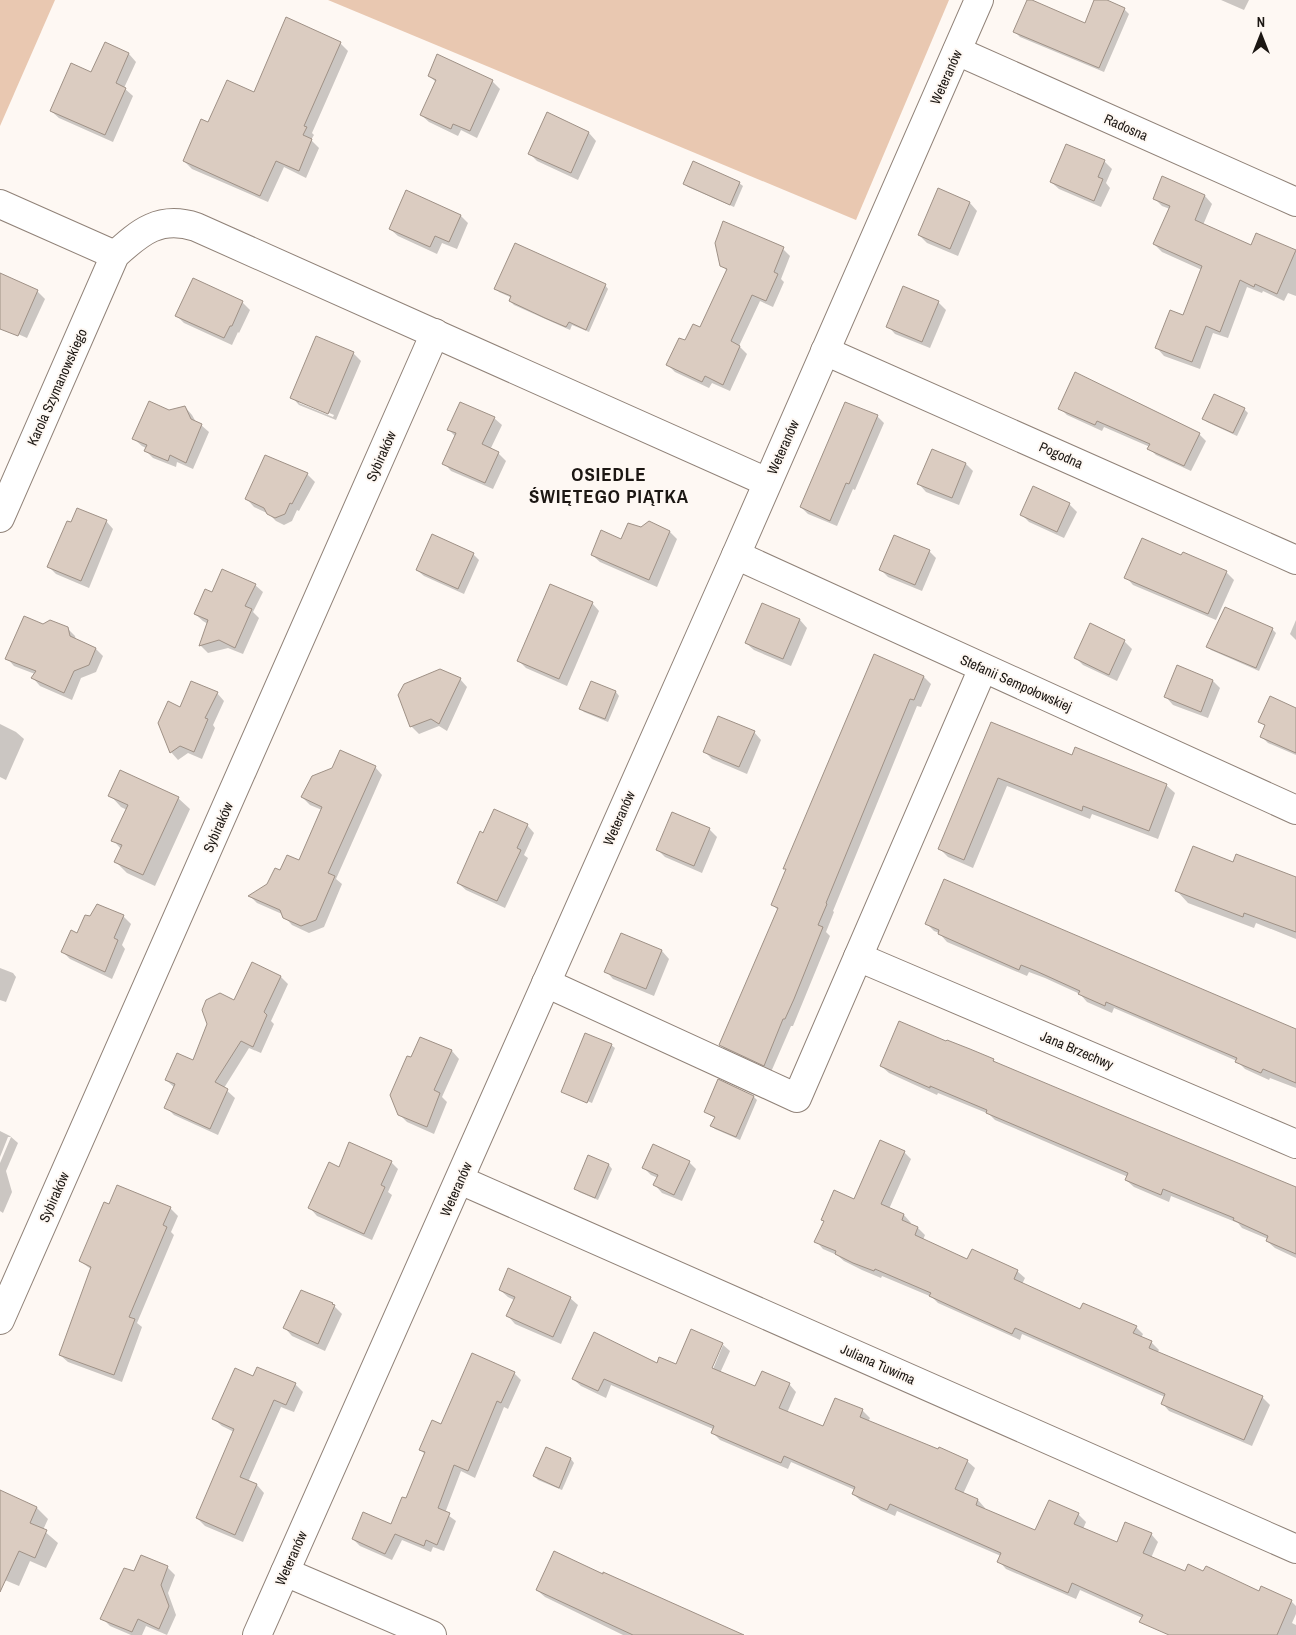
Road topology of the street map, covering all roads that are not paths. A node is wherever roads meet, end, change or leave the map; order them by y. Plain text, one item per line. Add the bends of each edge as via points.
1 (979, 0) edge
2 (957, 52) junction
3 (1296, 202) edge
4 (0, 204) edge
5 (115, 255) junction
6 (436, 333) junction
7 (825, 351) junction
8 (767, 482) junction
9 (0, 518) edge
10 (736, 555) junction
11 (1296, 560) edge
12 (983, 668) junction
13 (1296, 810) edge
14 (858, 957) junction
15 (546, 983) junction
16 (1296, 1144) edge
17 (460, 1180) junction
18 (0, 1320) edge
19 (1296, 1550) edge
20 (285, 1572) junction
21 (257, 1635) edge
22 (432, 1635) edge

1 - 2 street, Weteranów
2 - 3 street, Radosna
2 - 7 street, Weteranów
4 - 5 street
5 - 6 street via 149,228 175,222 186,224
5 - 9 street, Karola Szymanowskiego
6 - 8 street
6 - 18 street, Sybiraków
7 - 8 street, Weteranów
7 - 11 street, Pogodna
8 - 10 street, Weteranów
10 - 12 street, Stefanii Sempołowskiej
10 - 15 street, Weteranów
12 - 13 street, Stefanii Sempołowskiej
12 - 14 street
14 - 15 street via 797,1098
14 - 16 street, Jana Brzechwy
15 - 17 street, Weteranów
17 - 19 street, Juliana Tuwima
17 - 20 street, Weteranów
20 - 21 street, Weteranów
20 - 22 street

